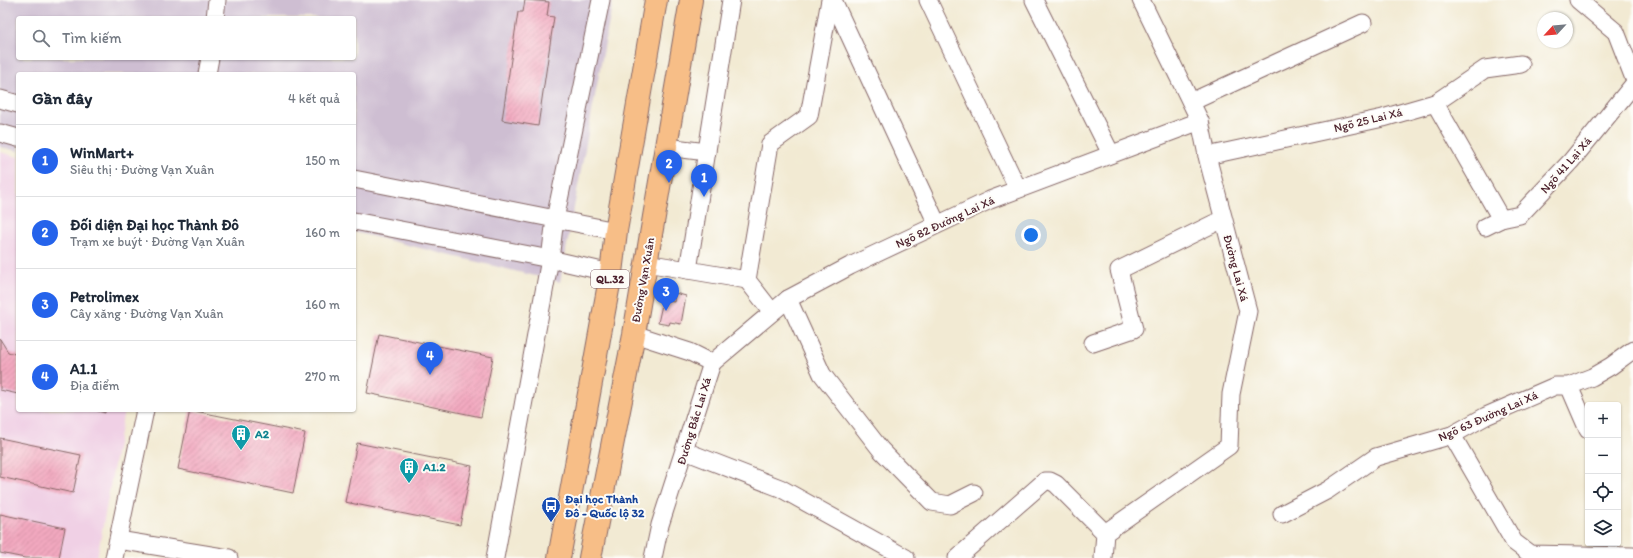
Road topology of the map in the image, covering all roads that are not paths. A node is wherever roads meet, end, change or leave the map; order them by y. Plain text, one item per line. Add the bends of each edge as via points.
1 (217, 0) edge
2 (601, 0) edge
3 (656, 0) edge
4 (691, 0) edge
5 (731, 0) edge
6 (832, 0) edge
7 (928, 0) edge
8 (1034, 0) edge
9 (1141, 0) edge
10 (1578, 0) edge
11 (215, 16) edge
12 (1363, 22) dead end
13 (210, 60) edge
14 (1521, 64) dead end
15 (207, 72) edge
16 (1633, 76) edge
17 (1633, 85) edge
18 (0, 99) edge
19 (1191, 102) junction
20 (16, 103) edge
21 (1435, 103) junction
22 (1200, 121) junction
23 (0, 133) edge
24 (16, 137) edge
25 (666, 147) junction
26 (707, 152) junction
27 (1111, 154) junction
28 (1207, 156) junction
29 (356, 179) edge
30 (1018, 189) junction
31 (555, 219) junction
32 (1223, 219) junction
33 (1501, 219) junction
34 (356, 222) edge
35 (937, 224) junction
36 (1485, 227) dead end
37 (616, 231) junction
38 (550, 259) junction
39 (646, 263) junction
40 (688, 270) junction
41 (611, 273) junction
42 (747, 280) junction
43 (788, 299) junction
44 (772, 312) junction
45 (634, 334) junction
46 (1093, 343) dead end
47 (1633, 350) edge
48 (712, 363) junction
49 (1569, 386) junction
50 (145, 412) edge
51 (1585, 423) edge
52 (1452, 435) junction
53 (685, 451) junction
54 (974, 492) dead end
55 (1282, 514) dead end
56 (1105, 533) junction
57 (118, 540) junction
58 (1558, 556) edge
59 (1633, 556) edge
60 (114, 558) edge
61 (229, 558) edge
62 (495, 558) edge
63 (559, 558) edge
64 (590, 558) edge
65 (653, 558) edge
66 (906, 558) edge
67 (957, 558) edge
68 (1103, 558) edge

1 - 11 street
2 - 31 street
3 - 37 highway, QL.32
4 - 25 highway, Đường Vạn Xuân / QL.32
5 - 26 street
6 - 35 street
6 - 42 street via 809,116 770,144
7 - 30 street
8 - 27 street
9 - 19 street, Đường Lai Xá
10 - 16 street via 1616,32
12 - 19 street
13 - 15 street
14 - 21 street, Ngõ 25 Lai Xá via 1485,69
17 - 33 street, Ngõ 41 Lại Xá via 1571,161 1520,216
18 - 20 street
19 - 22 street, Đường Lai Xá
21 - 28 street, Ngõ 25 Lai Xá via 1383,118
21 - 33 street
22 - 27 street, Ngõ 82 Đường Lai Xá
22 - 28 street, Đường Lai Xá
23 - 24 street
25 - 26 street
25 - 39 highway, Đường Vạn Xuân / QL.32
26 - 40 street
27 - 30 street, Ngõ 82 Đường Lai Xá
28 - 32 street, Đường Lai Xá
29 - 31 street
30 - 35 street, Ngõ 82 Đường Lai Xá
31 - 37 street
31 - 38 street
32 - 46 street via 1119,270 1134,329
32 - 56 street, Đường Lai Xá via 1248,311 1231,394 1229,446
33 - 36 street, Ngõ 41 Lại Xá
34 - 38 street
35 - 43 street, Ngõ 82 Đường Lai Xá
37 - 41 highway, QL.32
38 - 41 street
38 - 62 street
39 - 40 street
39 - 45 highway, Đường Vạn Xuân / QL.32
40 - 42 street
41 - 63 highway, QL.32
42 - 44 street
43 - 44 street, Ngõ 82 Đường Lai Xá
43 - 54 street via 822,374 881,450 932,502 950,505
44 - 48 street, Ngõ 82 Đường Lai Xá
45 - 48 street, Đường Bắc Lai Xá via 690,352
45 - 64 highway, Đường Vạn Xuân / QL.32
47 - 49 street, Ngõ 63 Đường Lai Xá via 1611,366
48 - 53 street, Đường Bắc Lai Xá
49 - 51 street
49 - 52 street, Ngõ 63 Đường Lai Xá via 1554,386 1486,416
50 - 57 street
52 - 55 street, Ngõ 63 Đường Lai Xá via 1376,457 1328,490
52 - 58 street via 1514,542 1530,554
53 - 65 street, Đường Bắc Lai Xá via 660,524
53 - 66 street via 780,488
56 - 67 street via 1056,484 1045,481
56 - 68 street
57 - 60 street
57 - 61 street
58 - 59 street

